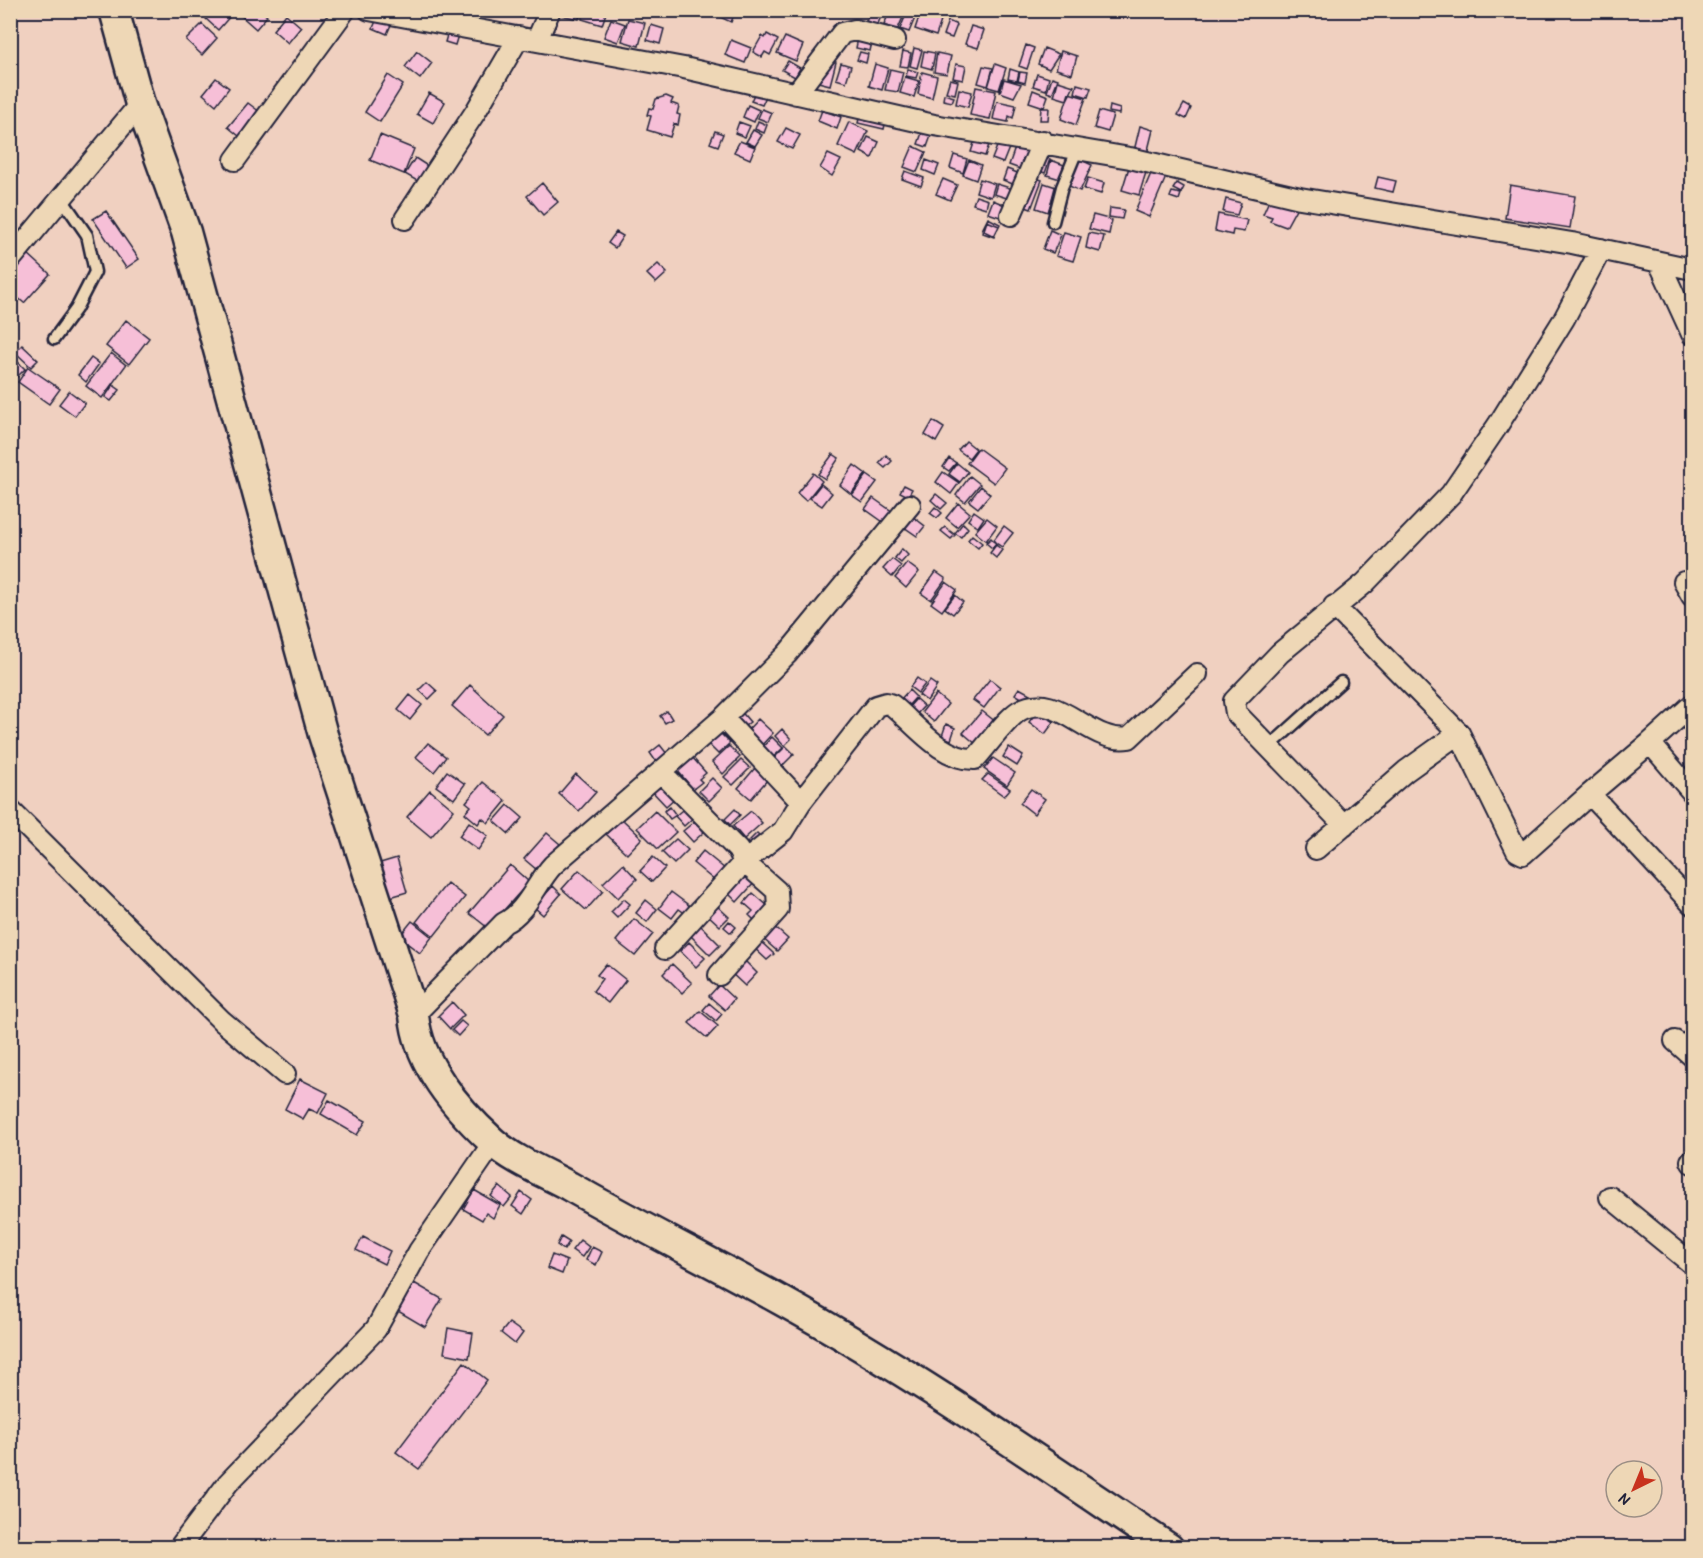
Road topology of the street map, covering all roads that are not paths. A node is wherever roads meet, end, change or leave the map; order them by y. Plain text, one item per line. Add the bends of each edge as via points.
1 (114, 10) edge
2 (345, 10) edge
3 (369, 10) edge
4 (550, 10) edge
5 (528, 38) junction
6 (895, 40) dead end
7 (796, 94) junction
8 (140, 104) junction
9 (1042, 141) junction
10 (1078, 148) junction
11 (236, 160) dead end
12 (62, 199) junction
13 (1011, 215) dead end
14 (405, 219) dead end
15 (1053, 222) dead end
16 (1600, 249) junction
17 (10, 260) edge
18 (1659, 262) junction
19 (1692, 269) edge
20 (1692, 334) edge
21 (54, 339) dead end
22 (910, 505) dead end
23 (1334, 606) junction
24 (1197, 674) dead end
25 (1341, 682) dead end
26 (1692, 705) edge
27 (723, 718) junction
28 (1459, 733) junction
29 (1650, 743) junction
30 (1269, 747) junction
31 (662, 772) junction
32 (1692, 792) edge
33 (1590, 794) junction
34 (801, 802) junction
35 (10, 810) edge
36 (1344, 825) junction
37 (1316, 849) dead end
38 (744, 862) junction
39 (1692, 904) edge
40 (665, 949) dead end
41 (719, 975) dead end
42 (414, 1015) junction
43 (1675, 1041) dead end
44 (1692, 1056) edge
45 (285, 1074) dead end
46 (494, 1143) junction
47 (1610, 1197) dead end
48 (1692, 1264) edge
49 (179, 1548) edge
50 (1170, 1548) edge

1 - 8 street
2 - 11 street
3 - 5 street
4 - 5 street
5 - 7 street
5 - 14 street
6 - 7 street via 855,30 842,33
7 - 9 street via 934,125
8 - 12 street
8 - 42 street via 186,232 323,735
9 - 10 street
9 - 13 street
10 - 15 lane
10 - 16 street via 1300,198
12 - 17 street
12 - 21 lane via 87,235 95,272 76,309
16 - 18 street
16 - 23 street via 1564,319 1451,494 1365,583
18 - 19 street
18 - 20 street
22 - 27 street via 787,654
23 - 28 street
23 - 30 street via 1280,652 1234,701 1236,713
24 - 34 street via 1130,738 1104,736 1052,707 1036,704 1017,712 975,759 963,759 944,750 892,705 876,706
25 - 30 lane
26 - 29 street
27 - 31 street
27 - 34 street
28 - 33 street via 1512,844 1523,854
28 - 36 street via 1406,771
29 - 32 street
29 - 33 street
30 - 36 street
31 - 38 street via 738,850
31 - 42 street via 553,864 515,918 504,922
33 - 39 street
34 - 38 street via 783,831
35 - 45 street via 222,1021
36 - 37 street
38 - 40 street
38 - 41 street via 777,891 778,909
42 - 46 street via 416,1035 437,1076 459,1107
43 - 44 street
46 - 49 street via 419,1251 376,1329 228,1483
46 - 50 street via 844,1338
47 - 48 street

